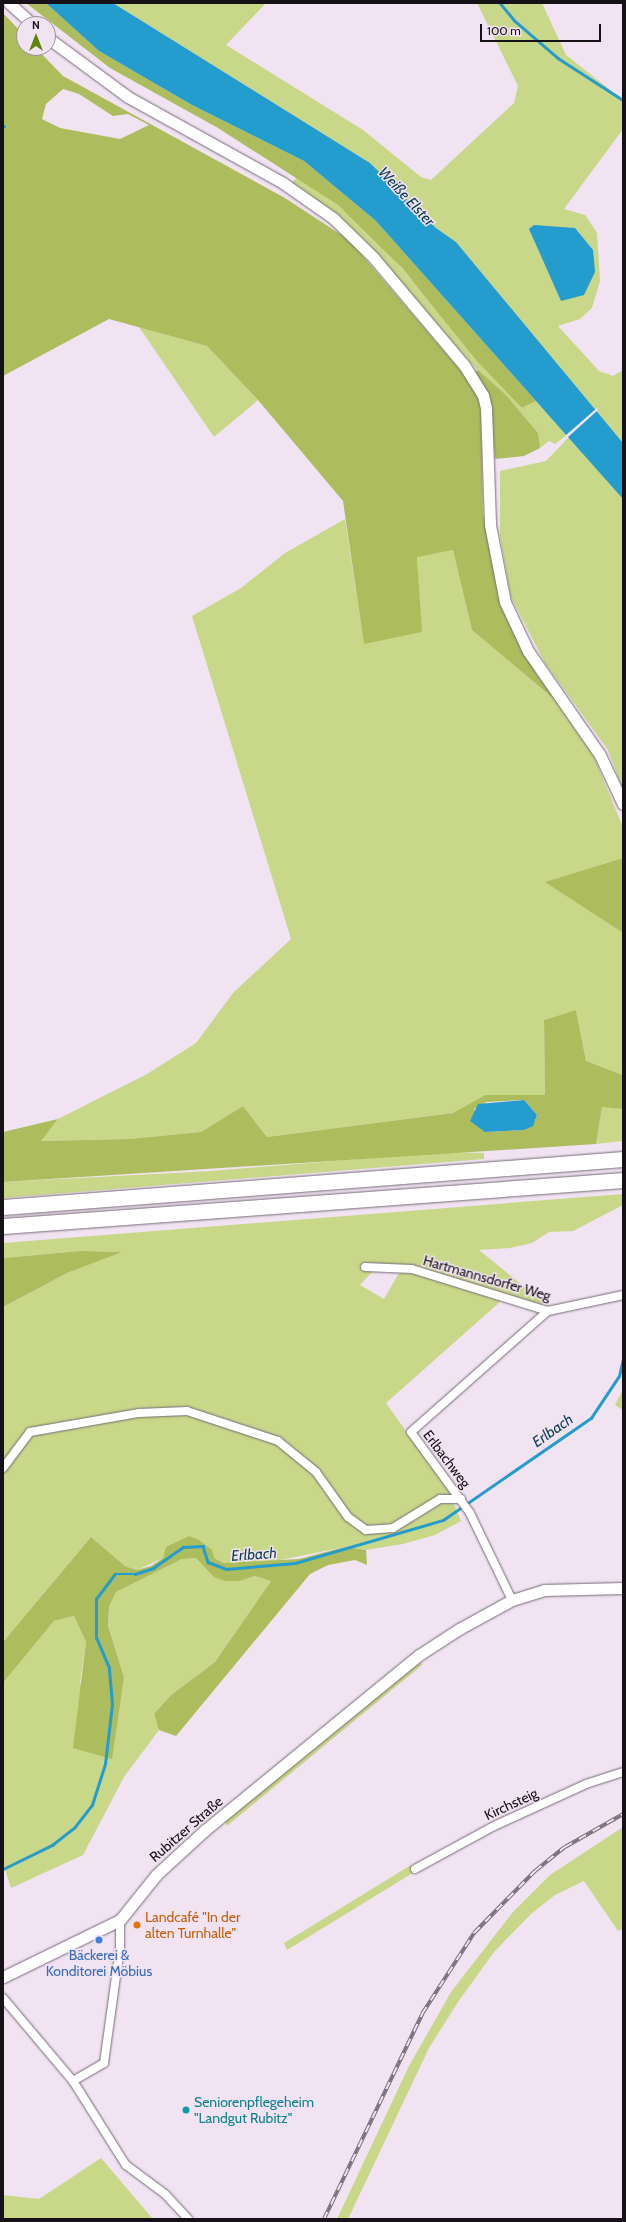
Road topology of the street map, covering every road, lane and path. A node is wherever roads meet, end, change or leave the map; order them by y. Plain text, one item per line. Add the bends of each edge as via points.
1 (9, 3) edge
2 (23, 16) edge
3 (56, 44) edge
4 (623, 804) edge
5 (623, 1160) edge
6 (623, 1180) edge
7 (3, 1207) edge
8 (3, 1226) edge
9 (365, 1267) dead end
10 (623, 1295) edge
11 (548, 1312) junction
12 (3, 1468) edge
13 (462, 1501) junction
14 (623, 1588) edge
15 (512, 1600) junction
16 (623, 1772) edge
17 (415, 1869) dead end
18 (120, 1920) junction
19 (3, 1977) edge
20 (3, 1998) edge
21 (73, 2081) junction
22 (188, 2219) edge

1 - 2 main road
3 - 4 main road via 128,97 283,183 333,218 373,257 464,365 483,395 486,408 490,524 506,602 528,651 600,755
5 - 7 highway
6 - 8 highway
9 - 11 street, Hartmannsdorfer Weg via 412,1269
10 - 11 street, Hartmannsdorfer Weg
11 - 13 street, Erlbachweg via 411,1432
12 - 13 street via 22,1440 36,1430 139,1413 187,1412 278,1441 316,1472 348,1517 366,1530 393,1528 440,1500
13 - 15 street, Erlbachweg
14 - 15 main road, Rubitzer Straße via 577,1586 544,1590
15 - 18 main road, Rubitzer Straße via 420,1655 205,1830 156,1875
16 - 17 street, Kirchsteig via 586,1784 494,1826
18 - 19 main road
18 - 21 street via 120,1948 104,2063
20 - 21 street
21 - 22 street via 126,2165 165,2194

